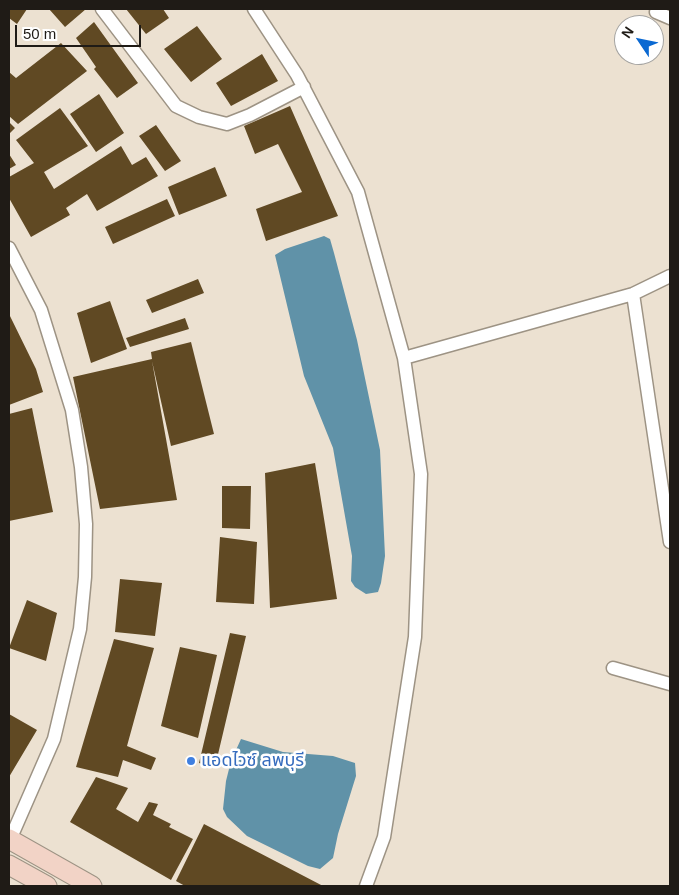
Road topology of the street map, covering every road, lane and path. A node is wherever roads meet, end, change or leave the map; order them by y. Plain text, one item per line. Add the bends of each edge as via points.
1 (102, 9) edge
2 (254, 9) edge
3 (656, 12) dead end
4 (670, 18) edge
5 (304, 87) junction
6 (9, 248) edge
7 (670, 276) edge
8 (633, 294) junction
9 (404, 358) junction
10 (670, 542) edge
11 (613, 668) dead end
12 (670, 684) edge
13 (9, 840) edge
14 (9, 865) edge
15 (47, 886) edge
16 (92, 886) edge
17 (366, 886) edge

1 - 5 street via 176,106 199,117 227,124
2 - 5 street
3 - 4 street
5 - 9 street via 358,192
6 - 13 street via 41,310 72,410 82,467 86,524 80,630 54,739
7 - 8 street
8 - 9 street
8 - 10 street
9 - 17 street via 421,474 415,637 384,836
11 - 12 street
13 - 16 main road
14 - 15 main road

